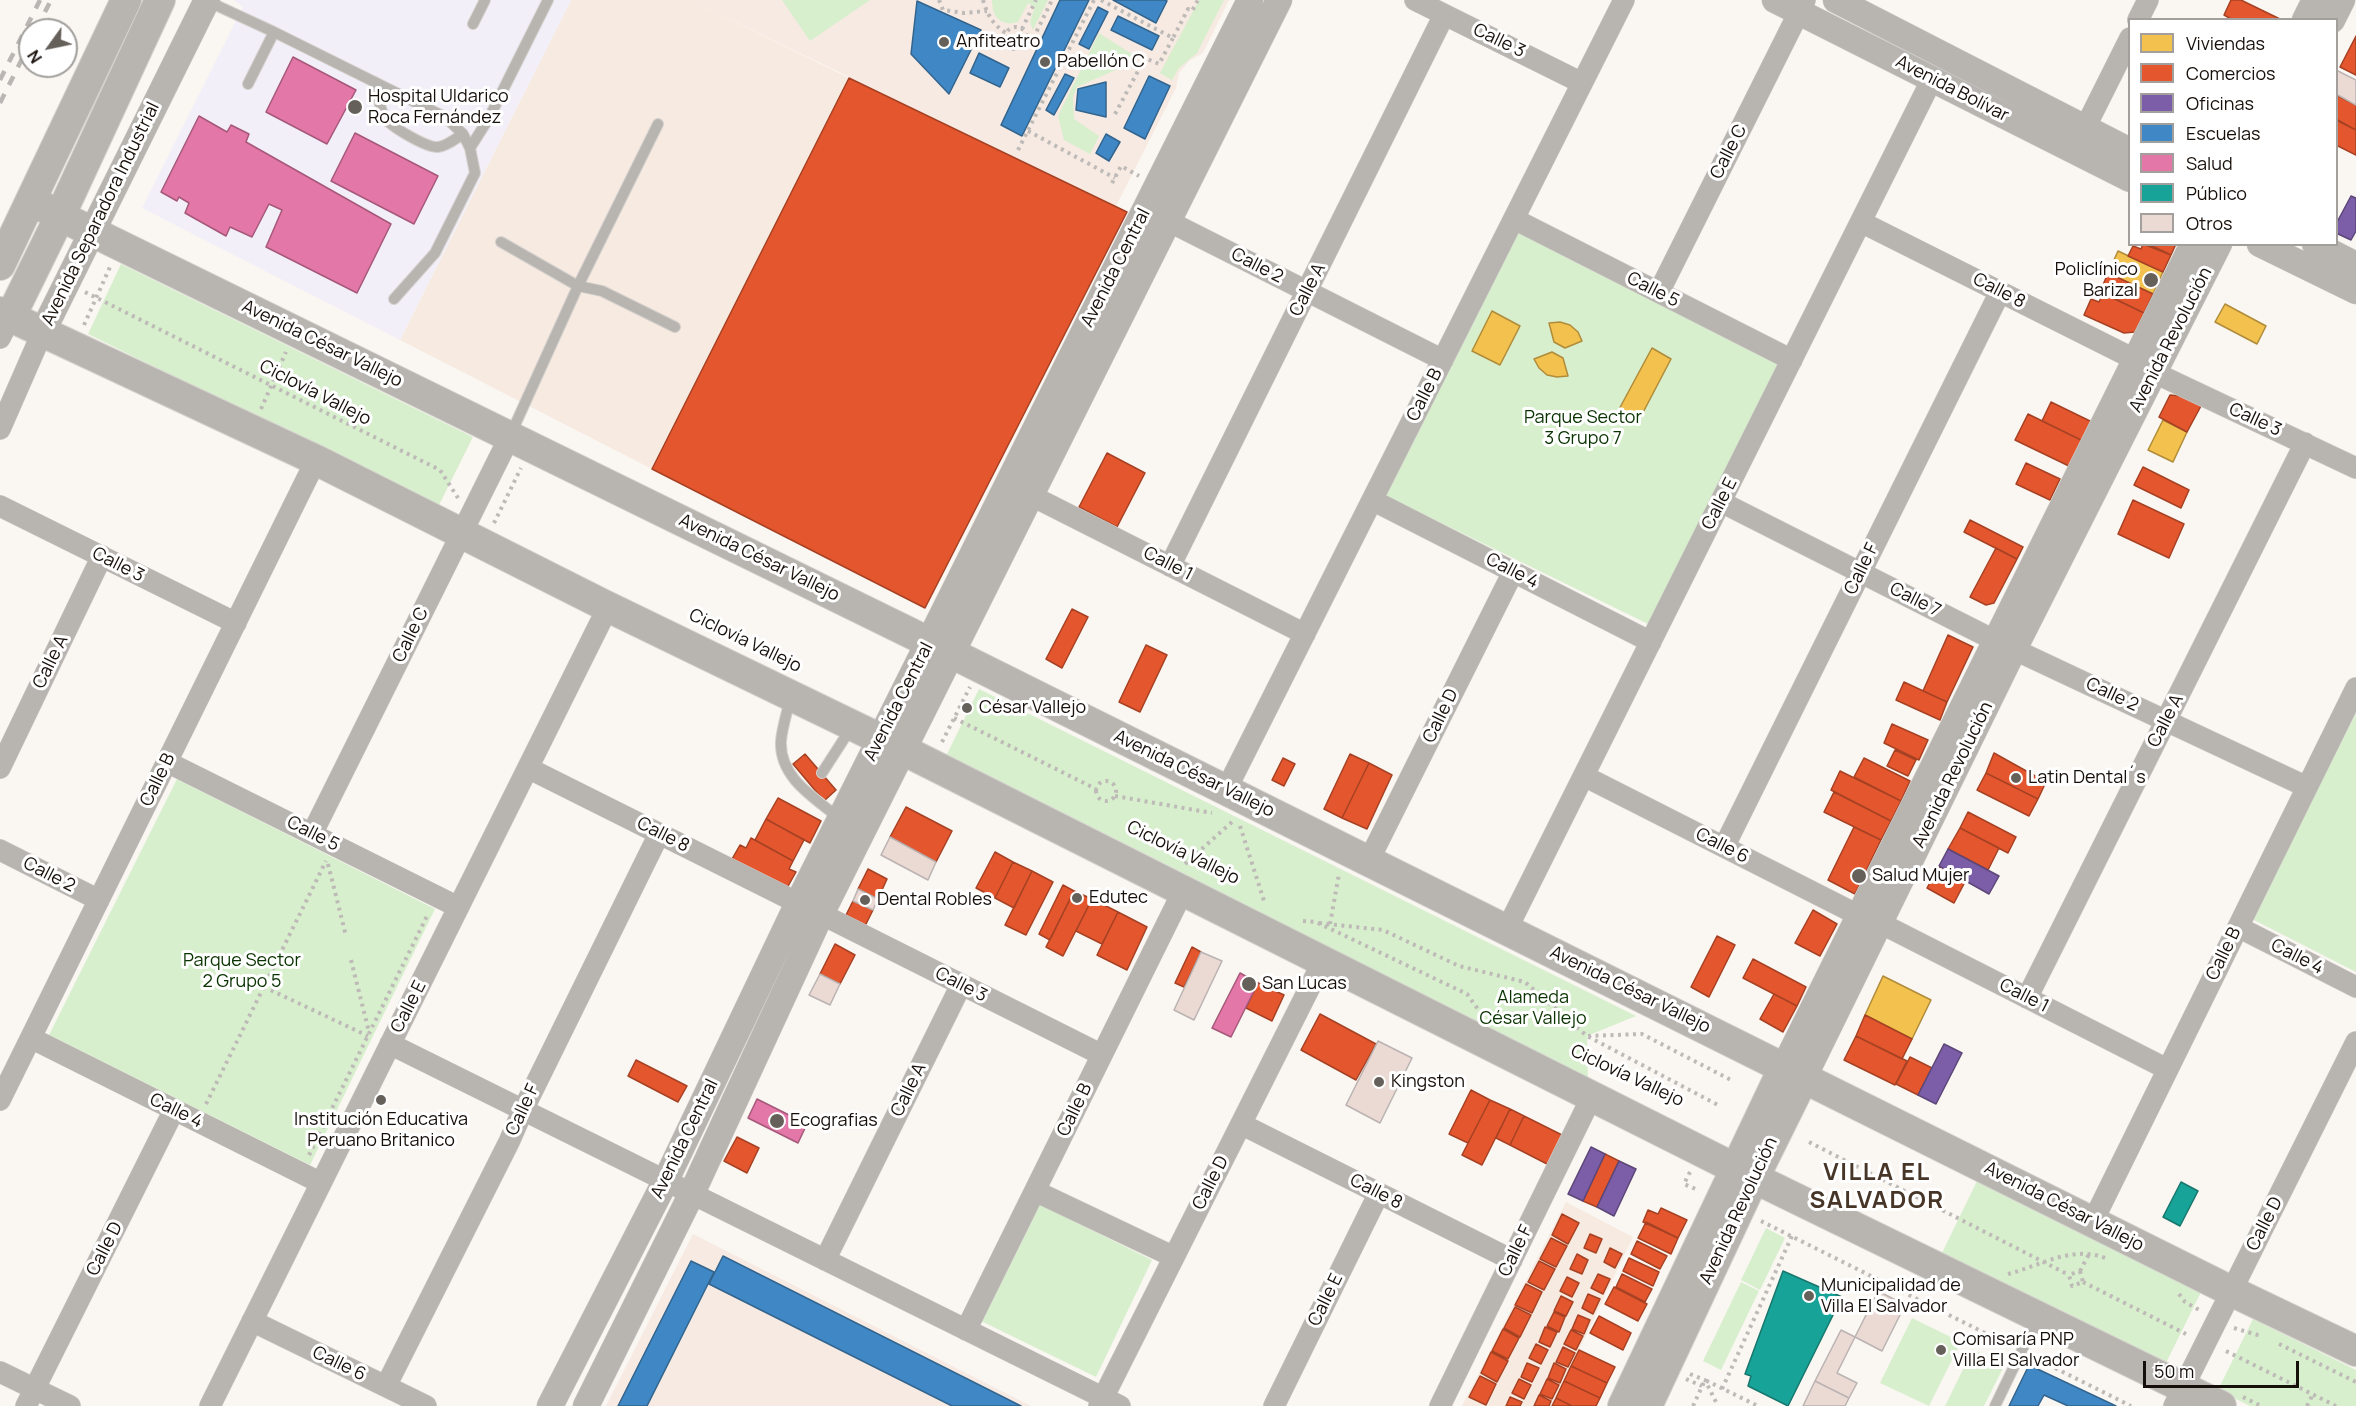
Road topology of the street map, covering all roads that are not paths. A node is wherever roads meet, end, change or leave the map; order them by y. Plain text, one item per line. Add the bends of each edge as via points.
1 (126, 0) edge
2 (159, 0) edge
3 (485, 0) edge
4 (548, 0) edge
5 (1250, 0) edge
6 (1279, 0) edge
7 (1415, 0) edge
8 (1624, 0) edge
9 (1775, 0) edge
10 (1836, 0) edge
11 (2148, 0) edge
12 (2315, 0) edge
13 (2342, 0) edge
14 (207, 1) edge
15 (1802, 6) edge
16 (1444, 15) junction
17 (2140, 18) edge
18 (2306, 18) edge
19 (2333, 18) edge
20 (473, 24) dead end
21 (274, 32) junction
22 (2128, 42) edge
23 (1932, 79) junction
24 (375, 82) junction
25 (1582, 83) junction
26 (248, 84) dead end
27 (658, 124) dead end
28 (2085, 128) junction
29 (463, 134) junction
30 (470, 148) junction
31 (2128, 151) edge
32 (2128, 178) edge
33 (31, 200) junction
34 (60, 216) junction
35 (1514, 219) junction
36 (1168, 221) junction
37 (1861, 222) junction
38 (93, 231) junction
39 (501, 242) dead end
40 (2192, 246) edge
41 (2218, 246) edge
42 (2264, 246) edge
43 (2319, 246) edge
44 (0, 265) edge
45 (2356, 265) edge
46 (578, 286) junction
47 (1307, 291) junction
48 (2356, 291) edge
49 (1659, 292) junction
50 (2001, 292) junction
51 (394, 299) dead end
52 (3, 322) edge
53 (675, 327) dead end
54 (42, 333) junction
55 (1443, 360) junction
56 (1792, 360) junction
57 (2145, 367) junction
58 (0, 429) edge
59 (521, 441) junction
60 (2305, 443) junction
61 (316, 460) junction
62 (2356, 468) edge
63 (1030, 495) junction
64 (1372, 500) junction
65 (1721, 502) junction
66 (0, 506) edge
67 (471, 532) junction
68 (102, 556) junction
69 (1170, 566) junction
70 (1513, 572) junction
71 (1860, 573) junction
72 (608, 607) junction
73 (236, 623) junction
74 (1305, 634) junction
75 (1651, 642) junction
76 (2005, 645) junction
77 (940, 648) junction
78 (2356, 688) edge
79 (791, 696) junction
80 (2166, 721) junction
81 (852, 726) junction
82 (892, 744) junction
83 (168, 762) junction
84 (0, 768) edge
85 (528, 768) junction
86 (822, 773) dead end
87 (1584, 776) junction
88 (2307, 787) junction
89 (1223, 806) junction
90 (840, 819) junction
91 (312, 834) junction
92 (659, 834) junction
93 (1724, 847) junction
94 (0, 850) edge
95 (1359, 856) junction
96 (1185, 877) junction
97 (99, 900) junction
98 (458, 907) junction
99 (809, 909) junction
100 (1870, 919) junction
101 (2238, 927) junction
102 (1507, 929) junction
103 (1323, 961) junction
104 (961, 985) junction
105 (2356, 987) edge
106 (2027, 998) junction
107 (31, 1038) junction
108 (2356, 1042) edge
109 (390, 1044) junction
110 (1102, 1055) junction
111 (2167, 1070) junction
112 (1794, 1072) junction
113 (1592, 1096) junction
114 (0, 1100) edge
115 (174, 1110) junction
116 (523, 1110) junction
117 (1241, 1124) junction
118 (1745, 1173) junction
119 (666, 1180) junction
120 (321, 1183) junction
121 (1035, 1191) junction
122 (692, 1193) junction
123 (1379, 1193) junction
124 (1730, 1206) junction
125 (2093, 1221) junction
126 (1174, 1257) junction
127 (825, 1260) junction
128 (1512, 1260) junction
129 (2231, 1291) junction
130 (2039, 1317) junction
131 (252, 1321) junction
132 (966, 1330) junction
133 (2356, 1351) edge
134 (0, 1372) edge
135 (386, 1386) junction
136 (2179, 1396) edge
137 (31, 1397) edge
138 (1108, 1403) edge
139 (70, 1406) edge
140 (210, 1406) edge
141 (426, 1406) edge
142 (550, 1406) edge
143 (586, 1406) edge
144 (1274, 1406) edge
145 (1440, 1406) edge
146 (1623, 1406) edge
147 (1647, 1406) edge
148 (1995, 1406) edge
149 (2221, 1406) edge

1 - 33 main road
2 - 34 main road, Avenida Separadora Industrial
3 - 20 lane
4 - 30 lane
5 - 77 street, Avenida Central
6 - 36 street, Avenida Central
7 - 16 street, Calle 3
8 - 25 street, Calle B
9 - 15 street, Avenida Bolívar
10 - 28 street, Avenida Bolívar
11 - 17 street
12 - 18 street
13 - 19 street
14 - 21 lane
14 - 38 street, Avenida Separadora Industrial
15 - 23 street, Avenida Bolívar
15 - 49 street, Calle C
16 - 25 street, Calle 3
16 - 47 street, Calle A
21 - 24 lane
21 - 26 lane
22 - 28 street
23 - 32 street, Avenida Bolívar
23 - 37 street, Calle E
24 - 29 lane via 445,117
24 - 29 lane via 385,117 425,145 446,145
25 - 35 street, Calle B
27 - 46 lane
28 - 31 street, Avenida Bolívar
29 - 30 lane
30 - 51 lane via 475,173 435,253
33 - 34 main road, Avenida César Vallejo
33 - 44 main road
34 - 38 main road, Avenida César Vallejo
34 - 52 main road, Avenida Separadora Industrial
35 - 49 street, Calle 5
35 - 55 street, Calle B
36 - 47 street, Calle 2
36 - 63 street, Avenida Central
37 - 50 street, Calle 8
37 - 56 street, Calle E
38 - 54 street, Avenida Separadora Industrial
38 - 59 main road, Avenida César Vallejo
39 - 46 lane
40 - 57 street, Avenida Revolución
41 - 57 street, Avenida Revolución
42 - 48 street
43 - 45 street
46 - 53 lane via 602,291
46 - 59 lane
47 - 55 street, Calle 2
47 - 69 street, Calle A
49 - 56 street, Calle 5
50 - 57 street, Calle 8
50 - 71 street, Calle F
52 - 54 main road
54 - 58 street, Avenida Separadora Industrial
54 - 61 main road
55 - 64 street, Calle B
56 - 65 street, Calle E
57 - 60 street, Calle 3
57 - 76 street, Avenida Revolución
59 - 67 street, Calle C
59 - 77 main road, Avenida César Vallejo
60 - 62 street, Calle 3
60 - 80 street, Calle A
61 - 67 main road
61 - 73 street, Calle B
63 - 69 street, Calle 1
63 - 77 street, Avenida Central
64 - 70 street, Calle 4
64 - 74 street, Calle B
65 - 71 street, Calle 7
65 - 75 street, Calle E
66 - 68 street, Calle 3
67 - 72 main road
67 - 91 street, Calle C
68 - 73 street, Calle 3
68 - 84 street, Calle A
69 - 74 street, Calle 1
70 - 75 street, Calle 4
70 - 95 street, Calle D
71 - 76 street, Calle 7
71 - 93 street, Calle F
72 - 79 main road
72 - 85 street, Calle E
73 - 83 street, Calle B
74 - 89 street, Calle B
75 - 87 street, Calle E
76 - 80 street, Calle 2
76 - 100 street, Avenida Revolución
77 - 82 street, Avenida Central
77 - 89 main road, Avenida César Vallejo
78 - 88 street, Calle B
79 - 81 main road
79 - 90 lane via 781,742 790,774
80 - 88 street, Calle 2
80 - 106 street, Calle A
81 - 82 main road
81 - 86 lane
82 - 90 street, Avenida Central
82 - 96 main road
82 - 99 street, Avenida Central
83 - 91 street, Calle 5
83 - 97 street, Calle B
85 - 92 street, Calle 8
85 - 98 street, Calle E
87 - 93 street, Calle 6
87 - 102 street, Calle E
88 - 101 street, Calle B
89 - 95 main road, Avenida César Vallejo
90 - 99 street, Avenida Central
91 - 98 street, Calle 5
92 - 99 street, Calle 8
92 - 116 street, Calle F
93 - 100 street, Calle 6
94 - 97 street, Calle 2
95 - 102 main road, Avenida César Vallejo
96 - 103 main road
96 - 110 street, Calle B
97 - 107 street, Calle B
98 - 109 street, Calle E
99 - 104 street, Calle 3
99 - 119 street, Avenida Central
99 - 122 street, Avenida Central
100 - 106 street, Calle 1
100 - 112 street, Avenida Revolución
101 - 105 street, Calle 4
101 - 111 street, Calle B
102 - 112 main road, Avenida César Vallejo
103 - 113 main road
103 - 117 street, Calle D
104 - 110 street, Calle 3
104 - 127 street, Calle A
106 - 111 street, Calle 1
107 - 114 street, Calle B
107 - 115 street, Calle 4
108 - 129 street, Calle D
109 - 116 street
109 - 120 street, Calle E
110 - 121 street, Calle B
111 - 125 street, Calle B
112 - 118 main road, Avenida Revolución
112 - 125 main road, Avenida César Vallejo
113 - 118 main road
113 - 128 street, Calle F
115 - 120 street, Calle 4
115 - 137 street, Calle D
116 - 119 street
116 - 135 street, Calle F
117 - 123 street, Calle 8
117 - 126 street, Calle D
118 - 124 main road, Avenida Revolución
118 - 130 main road
119 - 122 street
119 - 142 street, Avenida Central
120 - 131 street, Calle E
121 - 126 street
121 - 132 street, Calle B
122 - 127 street
122 - 143 street, Avenida Central
123 - 128 street, Calle 8
123 - 144 street, Calle E
124 - 146 main road, Avenida Revolución
124 - 147 main road, Avenida Revolución
125 - 129 main road, Avenida César Vallejo
126 - 138 street, Calle D
127 - 132 street
128 - 145 street, Calle F
129 - 133 main road, Avenida César Vallejo
129 - 136 street, Calle D
130 - 136 main road
130 - 148 lane
131 - 135 street, Calle 6
131 - 140 street, Calle E
132 - 138 street
134 - 137 street
135 - 141 street, Calle 6
136 - 149 main road
137 - 139 street

